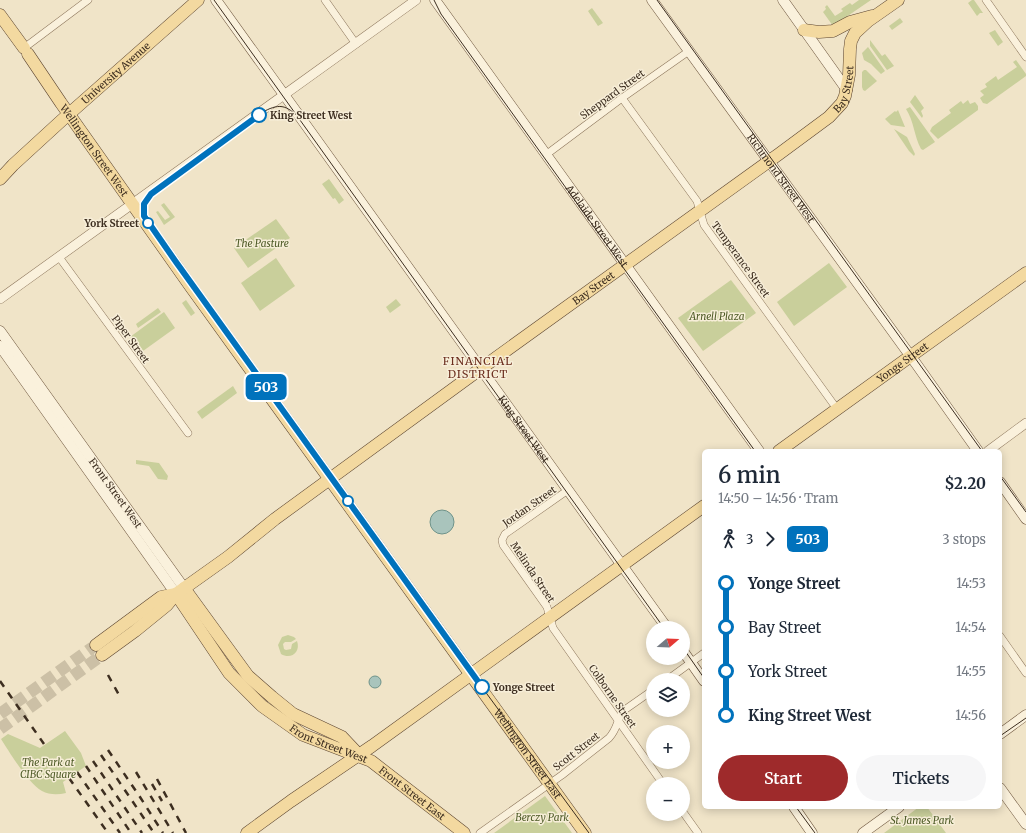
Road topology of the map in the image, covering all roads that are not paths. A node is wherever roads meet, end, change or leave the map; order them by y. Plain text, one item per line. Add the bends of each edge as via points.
1 (88, 0) edge
2 (198, 0) edge
3 (216, 0) edge
4 (325, 0) edge
5 (416, 0) edge
6 (435, 0) edge
7 (652, 0) edge
8 (783, 0) edge
9 (898, 0) edge
10 (986, 0) edge
11 (0, 15) edge
12 (877, 15) junction
13 (804, 30) junction
14 (356, 44) junction
15 (26, 51) junction
16 (689, 51) junction
17 (1026, 57) edge
18 (847, 90) junction
19 (284, 95) junction
20 (622, 98) junction
21 (69, 114) junction
22 (547, 154) junction
23 (769, 162) junction
24 (13, 165) junction
25 (0, 168) edge
26 (0, 179) edge
27 (133, 204) junction
28 (700, 212) junction
29 (59, 256) junction
30 (626, 264) junction
31 (1026, 273) edge
32 (0, 299) edge
33 (0, 331) edge
34 (0, 346) edge
35 (910, 356) junction
36 (481, 369) junction
37 (23, 372) junction
38 (837, 409) junction
39 (1026, 423) edge
40 (188, 433) dead end
41 (758, 449) edge
42 (782, 449) edge
43 (977, 449) edge
44 (991, 449) edge
45 (330, 479) junction
46 (1002, 485) edge
47 (568, 490) junction
48 (702, 507) edge
49 (1026, 519) edge
50 (502, 538) joint
51 (622, 566) junction
52 (180, 591) junction
53 (549, 618) junction
54 (661, 621) edge
55 (1002, 639) edge
56 (99, 650) tunnel mouth
57 (702, 655) edge
58 (691, 663) junction
59 (240, 665) junction
60 (1026, 672) edge
61 (229, 673) junction
62 (677, 673) edge
63 (471, 675) junction
64 (702, 678) edge
65 (646, 695) edge
66 (1026, 715) edge
67 (305, 720) junction
68 (618, 722) junction
69 (299, 732) junction
70 (1002, 733) edge
71 (358, 755) junction
72 (658, 777) edge
73 (550, 784) junction
74 (1002, 791) edge
75 (795, 809) edge
76 (893, 809) edge
77 (689, 821) edge
78 (1026, 824) edge
79 (247, 833) edge
80 (464, 833) edge
81 (480, 833) edge
82 (586, 833) edge
83 (698, 833) edge
84 (812, 833) edge
85 (863, 833) edge

1 - 15 street
2 - 21 main road, University Avenue
3 - 19 main road, King Street West
4 - 14 street
5 - 14 street
6 - 22 main road, Adelaide Street West
7 - 16 main road, Richmond Street West
8 - 13 main road
9 - 12 main road, Bay Street
10 - 17 street
11 - 15 main road, Wellington Street West
12 - 13 main road via 850,22 833,31
12 - 18 main road, Bay Street via 862,27 852,41
13 - 18 main road
14 - 19 street
15 - 21 main road, Wellington Street West
16 - 20 street, Sheppard Street
16 - 23 main road, Richmond Street West
18 - 23 main road, Bay Street via 842,103 829,118
19 - 27 street
19 - 36 main road, King Street West
20 - 22 street, Sheppard Street
20 - 28 street, Temperance Street via 697,200
21 - 24 main road, University Avenue
21 - 27 main road, Wellington Street West
22 - 30 main road, Adelaide Street West
23 - 28 main road, Bay Street
23 - 35 main road, Richmond Street West
24 - 25 main road
24 - 26 main road, University Avenue
27 - 29 street
27 - 45 main road, Wellington Street West
28 - 30 main road, Bay Street
28 - 38 street, Temperance Street via 704,225
29 - 32 street
29 - 40 street, Piper Street
30 - 36 main road, Bay Street
30 - 41 main road, Adelaide Street West
31 - 35 main road, Yonge Street
33 - 37 main road, Front Street West
34 - 37 main road, Front Street West
35 - 38 main road, Yonge Street
35 - 43 main road, Richmond Street West
36 - 45 main road, Bay Street
36 - 47 main road, King Street West
37 - 52 main road, Front Street West
38 - 42 main road, Yonge Street
39 - 44 street
45 - 52 main road, Bay Street
45 - 63 main road, Wellington Street West
46 - 49 main road
47 - 50 street, Jordan Street
47 - 51 main road, King Street West
48 - 51 main road
50 - 53 street, Melinda Street via 504,548 547,607
51 - 53 main road
51 - 54 main road, King Street West
52 - 56 main road, Bay Street via 167,606 136,631
52 - 59 main road, Front Street West
52 - 61 main road, Front Street West via 187,613
53 - 63 main road
53 - 68 street, Colborne Street via 552,628
55 - 60 street
57 - 58 street
58 - 62 street
58 - 64 main road
59 - 61 main road
59 - 67 main road, Front Street West via 248,676 272,697
61 - 69 main road, Front Street West via 262,706
63 - 71 main road
63 - 73 main road, Wellington Street East
65 - 68 street, Scott Street via 623,711
66 - 70 main road
67 - 69 main road
67 - 71 main road, Front Street West via 342,737
68 - 72 street, Colborne Street
68 - 73 street, Scott Street via 609,738
69 - 71 main road, Front Street West
71 - 79 main road
71 - 80 main road, Front Street East via 371,761
73 - 81 street, Scott Street
73 - 82 main road, Wellington Street East
74 - 78 main road
75 - 84 main road
76 - 85 main road
77 - 83 street

